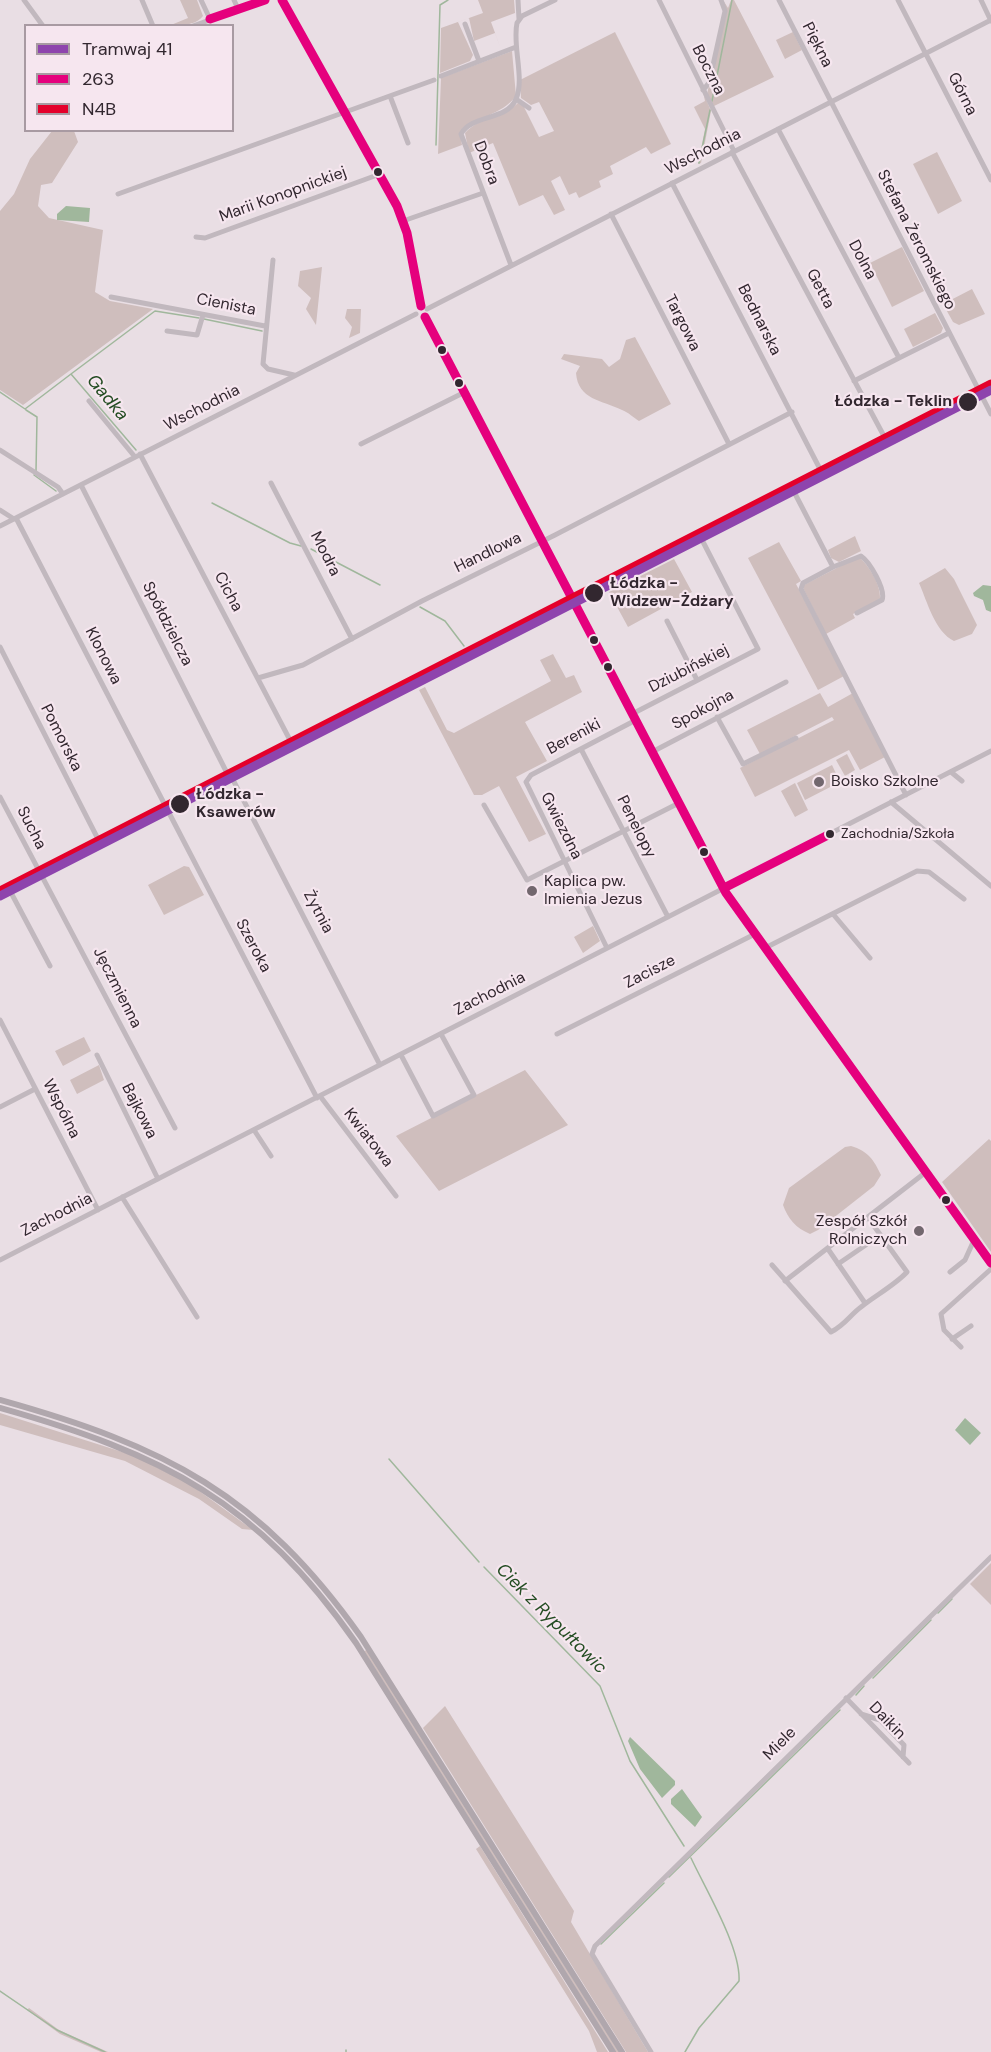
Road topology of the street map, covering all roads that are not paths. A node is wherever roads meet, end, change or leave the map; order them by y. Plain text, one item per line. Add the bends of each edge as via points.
1 (24, 0) edge
2 (142, 0) edge
3 (201, 0) edge
4 (234, 0) edge
5 (265, 0) edge
6 (282, 0) edge
7 (518, 0) edge
8 (555, 0) edge
9 (659, 0) edge
10 (721, 0) edge
11 (779, 0) edge
12 (898, 0) edge
13 (981, 0) edge
14 (238, 9) junction
15 (519, 19) junction
16 (210, 20) junction
17 (991, 21) edge
18 (42, 24) edge
19 (152, 24) edge
20 (199, 24) edge
21 (465, 24) dead end
22 (516, 47) junction
23 (926, 53) junction
24 (478, 61) junction
25 (441, 76) dead end
26 (434, 80) dead end
27 (703, 90) junction
28 (390, 96) junction
29 (516, 99) junction
30 (831, 102) junction
31 (529, 108) dead end
32 (346, 113) junction
33 (778, 129) junction
34 (408, 143) dead end
35 (733, 152) junction
36 (380, 174) junction
37 (991, 180) edge
38 (672, 183) junction
39 (483, 193) junction
40 (118, 194) dead end
41 (611, 214) junction
42 (403, 221) junction
43 (196, 237) dead end
44 (273, 260) dead end
45 (511, 265) junction
46 (111, 297) dead end
47 (421, 306) junction
48 (427, 309) junction
49 (416, 314) junction
50 (203, 315) junction
51 (425, 317) junction
52 (266, 326) junction
53 (167, 332) dead end
54 (949, 333) junction
55 (899, 358) junction
56 (294, 375) junction
57 (854, 381) junction
58 (991, 384) edge
59 (979, 390) junction
60 (465, 392) junction
61 (89, 401) dead end
62 (792, 412) junction
63 (991, 414) edge
64 (885, 438) junction
65 (361, 444) dead end
66 (729, 444) junction
67 (0, 450) edge
68 (138, 456) junction
69 (821, 471) junction
70 (271, 483) dead end
71 (81, 485) junction
72 (791, 486) junction
73 (63, 494) junction
74 (0, 510) edge
75 (15, 519) junction
76 (0, 526) edge
77 (699, 534) junction
78 (542, 541) junction
79 (833, 567) junction
80 (572, 598) junction
81 (857, 613) dead end
82 (667, 621) dead end
83 (352, 639) junction
84 (0, 647) edge
85 (258, 678) junction
86 (697, 680) junction
87 (786, 682) dead end
88 (632, 714) junction
89 (717, 717) junction
90 (636, 720) junction
91 (796, 738) dead end
92 (291, 742) junction
93 (581, 749) junction
94 (991, 751) edge
95 (652, 752) junction
96 (951, 772) junction
97 (229, 774) junction
98 (526, 780) joint
99 (962, 781) dead end
100 (906, 795) junction
101 (0, 797) edge
102 (891, 802) junction
103 (679, 803) junction
104 (484, 805) dead end
105 (165, 806) junction
106 (623, 831) junction
107 (99, 841) junction
108 (564, 861) junction
109 (39, 871) junction
110 (991, 886) edge
111 (8, 887) junction
112 (724, 888) junction
113 (0, 891) edge
114 (964, 899) dead end
115 (832, 914) junction
116 (668, 917) junction
117 (755, 934) junction
118 (607, 948) junction
119 (765, 948) junction
120 (870, 958) dead end
121 (50, 966) dead end
122 (0, 1020) edge
123 (441, 1034) junction
124 (556, 1034) dead end
125 (401, 1055) junction
126 (97, 1056) dead end
127 (380, 1065) junction
128 (35, 1089) junction
129 (318, 1097) junction
130 (0, 1107) edge
131 (175, 1128) dead end
132 (254, 1130) junction
133 (271, 1156) dead end
134 (926, 1172) junction
135 (158, 1179) junction
136 (396, 1196) dead end
137 (122, 1197) junction
138 (98, 1210) junction
139 (869, 1219) junction
140 (876, 1238) dead end
141 (974, 1240) junction
142 (828, 1249) junction
143 (0, 1260) edge
144 (991, 1263) edge
145 (838, 1264) junction
146 (772, 1265) dead end
147 (991, 1269) edge
148 (950, 1272) dead end
149 (785, 1281) junction
150 (865, 1304) junction
151 (197, 1317) dead end
152 (971, 1326) dead end
153 (952, 1339) junction
154 (961, 1347) dead end
155 (0, 1400) edge
156 (0, 1408) edge
157 (991, 1557) edge
158 (846, 1698) junction
159 (861, 1713) junction
160 (903, 1757) junction
161 (909, 1763) dead end
162 (613, 2052) edge
163 (622, 2052) edge
164 (651, 2052) edge

1 - 18 street
2 - 19 street
3 - 16 street
4 - 14 street
5 - 14 street
6 - 32 street
7 - 15 street
8 - 15 street
9 - 27 street, Boczna
10 - 27 street via 724,15 709,83
11 - 30 street, Piękna
12 - 23 street, Górna
13 - 17 street
14 - 16 street
15 - 22 street
16 - 20 street
17 - 23 street, Wschodnia
21 - 24 street
22 - 24 street
22 - 29 street
23 - 30 street, Wschodnia
23 - 37 street, Górna
24 - 25 street
26 - 28 street
27 - 35 street, Boczna
28 - 32 street
28 - 34 street
29 - 31 street
29 - 39 street, Dobra via 507,110 462,132
30 - 33 street, Wschodnia
30 - 54 street, Stefana Żeromskiego
32 - 36 street
32 - 40 street
33 - 35 street, Wschodnia
33 - 55 street, Dolna
35 - 38 street, Wschodnia
35 - 57 street, Getta
36 - 42 street
36 - 43 street, Marii Konopnickiej via 205,238
38 - 41 street, Wschodnia
38 - 62 street, Bednarska
39 - 42 street
39 - 45 street, Dobra
41 - 45 street, Wschodnia
41 - 66 street, Targowa
42 - 47 street
44 - 52 street
45 - 48 street, Wschodnia
46 - 50 street, Cienista
47 - 48 street
47 - 49 street
48 - 51 street
49 - 51 street
49 - 56 street, Wschodnia
50 - 52 street, Cienista
50 - 53 street via 197,335
51 - 60 street
52 - 56 street, Cienista via 264,366
54 - 55 street
54 - 59 street, Stefana Żeromskiego
55 - 57 street
56 - 68 street, Wschodnia
57 - 64 street, Getta
58 - 59 main road
59 - 63 street, Stefana Żeromskiego
59 - 64 main road
60 - 65 street
60 - 78 street
61 - 68 street, Cicha
62 - 66 street, Handlowa
62 - 69 street, Bednarska
64 - 69 main road
66 - 78 street, Handlowa
67 - 73 street
68 - 71 street, Wschodnia
68 - 85 street, Cicha
69 - 72 main road
70 - 83 street, Modra
71 - 73 street, Wschodnia
71 - 97 street, Spółdzielcza
72 - 77 main road
72 - 79 street
73 - 75 street, Wschodnia
74 - 75 street
75 - 76 street, Wschodnia
75 - 105 street, Klonowa
77 - 80 main road
77 - 86 street, Dziubińskiej via 758,649
78 - 80 street
78 - 83 street, Handlowa
79 - 81 street via 858,555 866,560 884,597
79 - 100 street via 803,583 801,589
80 - 88 street
80 - 92 main road
82 - 86 street
83 - 85 street, Handlowa via 297,668
84 - 107 street, Pomorska
85 - 92 street, Cicha
86 - 88 street, Dziubińskiej
87 - 89 street, Spokojna
88 - 90 street
89 - 91 street via 743,764
89 - 95 street, Spokojna
90 - 93 street, Bereniki
90 - 95 street
92 - 97 main road
93 - 98 street, Bereniki
93 - 106 street, Penelopy
94 - 96 street, Zachodnia
95 - 103 street
96 - 99 street
96 - 100 street, Zachodnia
97 - 105 main road
97 - 127 street, Żytnia
98 - 108 street, Gwiezdna
100 - 102 street, Zachodnia
101 - 109 street, Sucha
102 - 110 street
102 - 112 street, Zachodnia
103 - 106 street
103 - 112 street
104 - 108 street via 526,879
105 - 107 main road
105 - 129 street, Szeroka
106 - 108 street
106 - 116 street, Penelopy
107 - 109 main road
108 - 118 street, Gwiezdna
109 - 111 main road
109 - 131 street, Jęczmienna
111 - 113 main road
111 - 121 street
112 - 116 street, Zachodnia
112 - 117 street
114 - 115 street via 929,872 917,870
115 - 119 street
115 - 120 street
116 - 118 street, Zachodnia
117 - 119 street
117 - 124 street, Zacisze
118 - 123 street, Zachodnia
119 - 134 street
122 - 128 street, Wspólna
123 - 125 street, Zachodnia
123 - 125 street via 474,1095 433,1116
125 - 127 street, Zachodnia
126 - 135 street, Bajkowa
127 - 129 street, Zachodnia
128 - 130 street
128 - 138 street, Wspólna
129 - 132 street, Zachodnia
129 - 136 street, Kwiatowa
132 - 133 street
132 - 135 street, Zachodnia
134 - 139 street
134 - 141 street
135 - 137 street, Zachodnia
137 - 138 street, Zachodnia
137 - 151 street
138 - 143 street, Zachodnia
139 - 142 street
139 - 150 street via 907,1272
140 - 145 street
141 - 144 street
141 - 148 street via 965,1260
142 - 145 street
142 - 149 street
145 - 150 street
146 - 149 street
147 - 153 street via 942,1314 943,1327
149 - 150 street via 831,1332
152 - 153 street
153 - 154 street
155 - 163 main road via 105,1432 171,1461 236,1502 296,1555 361,1637
156 - 162 main road via 86,1433 159,1464 231,1508 292,1562 367,1659
157 - 158 street, Miele
158 - 159 street, Daikin
158 - 164 street, Miele via 597,1944 592,1954
159 - 160 street, Daikin
159 - 160 street via 888,1728 904,1745
160 - 161 street, Daikin

